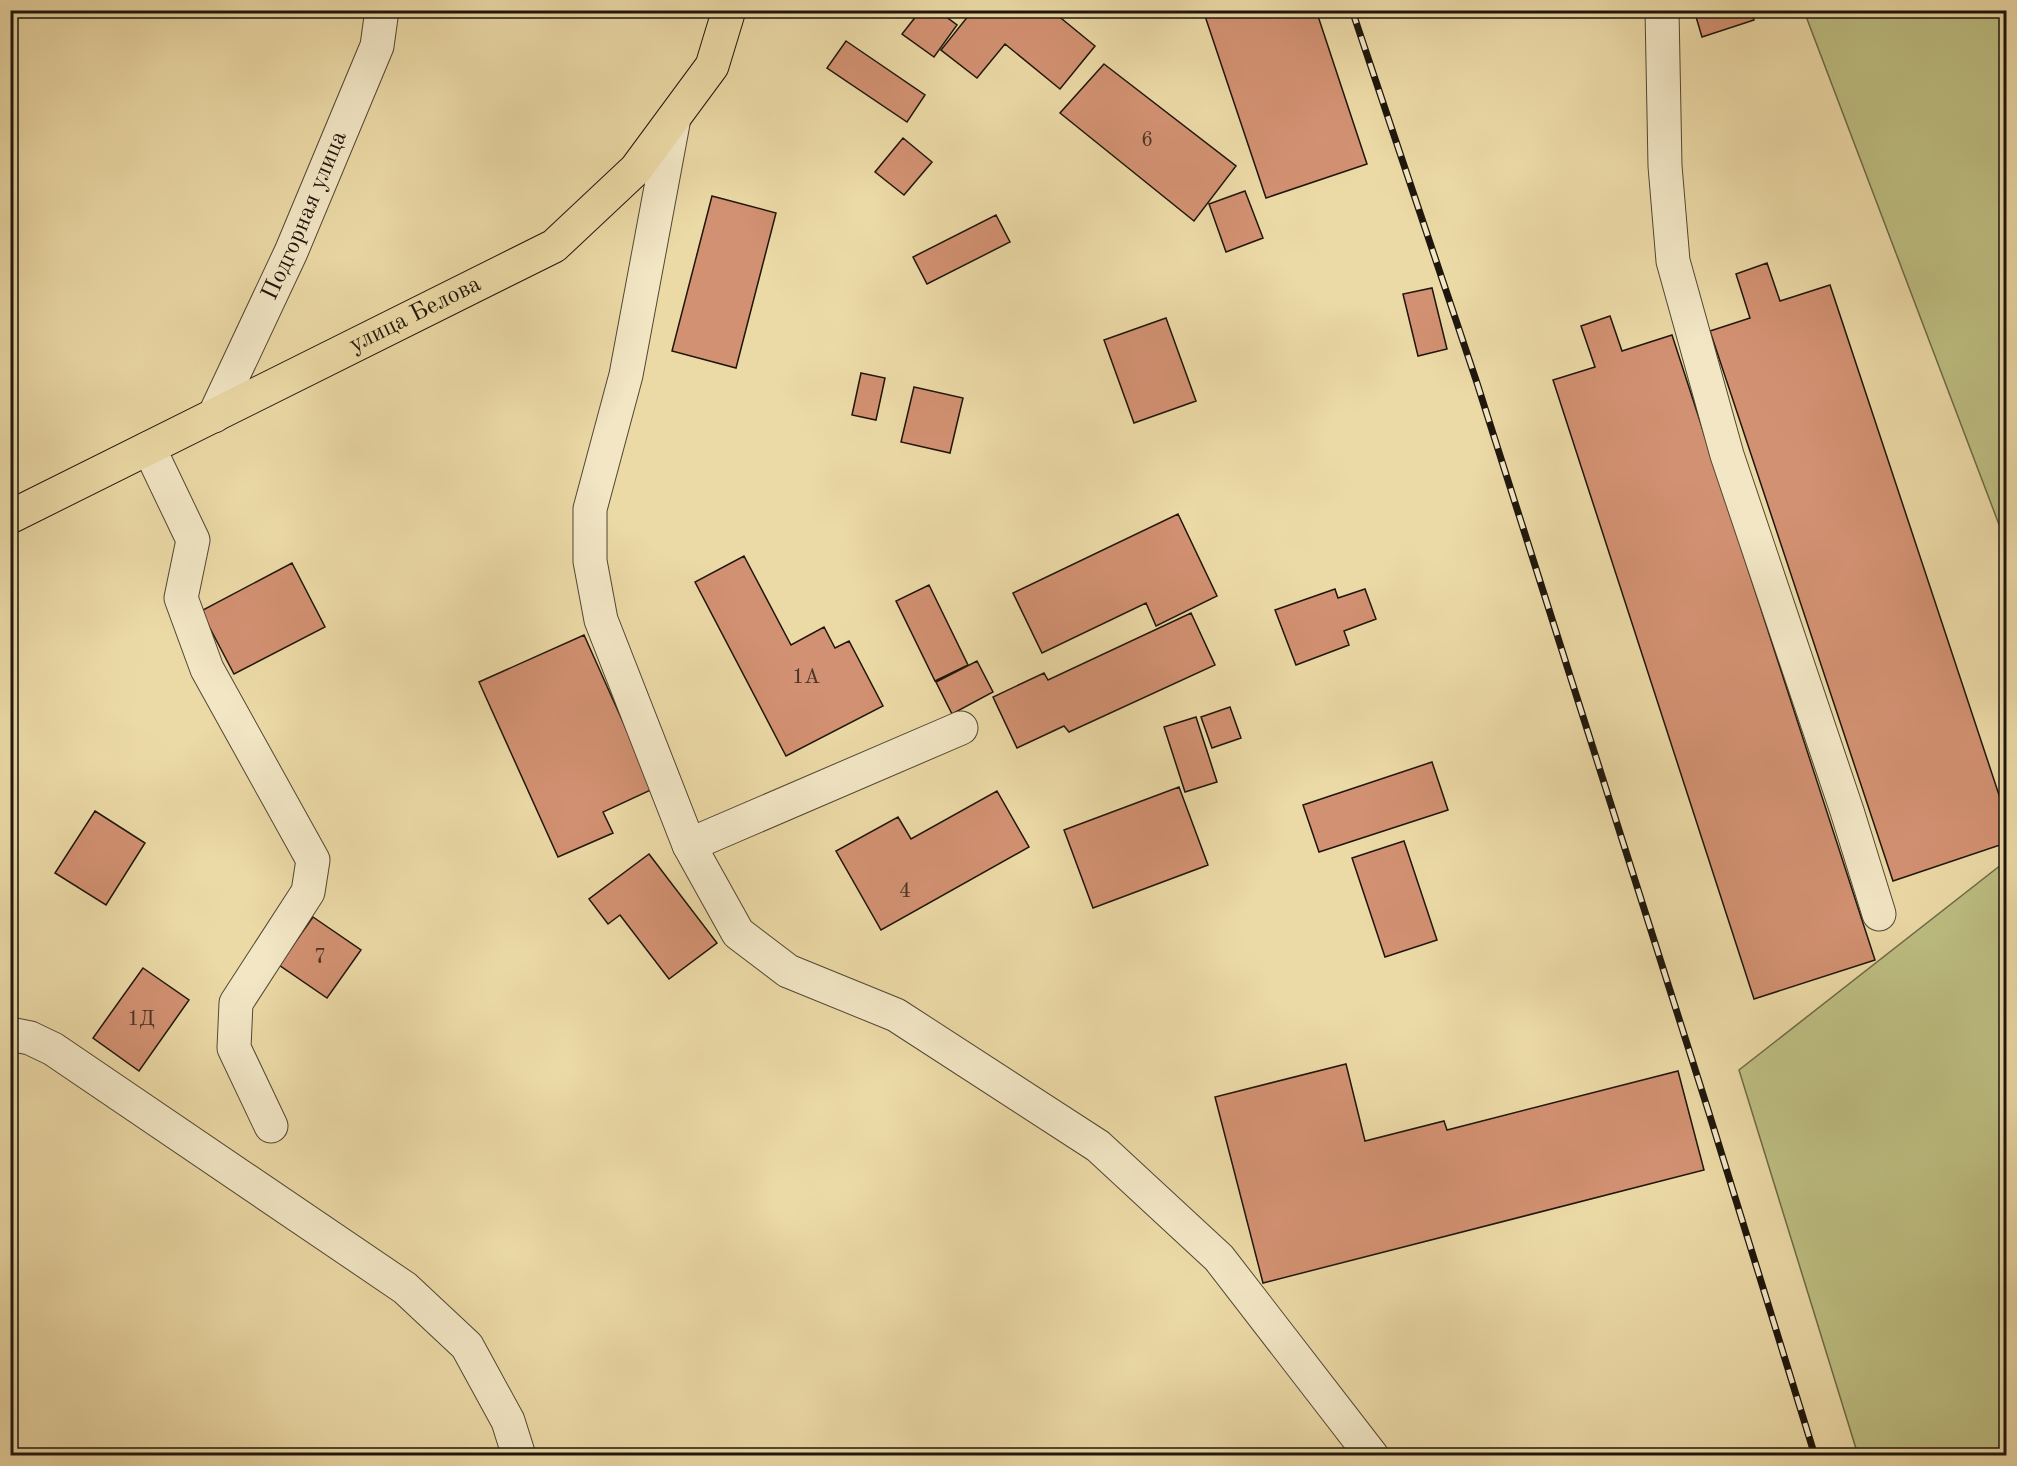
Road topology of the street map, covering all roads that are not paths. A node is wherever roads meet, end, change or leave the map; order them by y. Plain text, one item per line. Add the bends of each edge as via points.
1 (382, 10) edge
2 (729, 10) edge
3 (1662, 10) edge
4 (674, 118) junction
5 (214, 416) junction
6 (149, 448) junction
7 (10, 517) edge
8 (961, 728) dead end
9 (689, 845) junction
10 (1879, 914) dead end
11 (10, 1034) edge
12 (271, 1126) dead end
13 (519, 1455) edge
14 (1372, 1455) edge

1 - 5 street, Подгорная улица via 373,57 291,252
2 - 4 main road, улица Белова via 712,66
3 - 10 street via 1665,166 1672,261 1727,455
4 - 5 main road, улица Белова via 636,169 554,246
4 - 9 street via 626,375 590,509 590,561 601,620
5 - 6 main road, улица Белова
6 - 7 main road, улица Белова
6 - 12 street via 193,540 181,598 207,669 313,860 308,892 236,1003 234,1048
8 - 9 street
9 - 14 street via 738,933 788,971 896,1015 1098,1146 1219,1258
11 - 13 street via 30,1038 53,1050 405,1288 467,1346 508,1421

